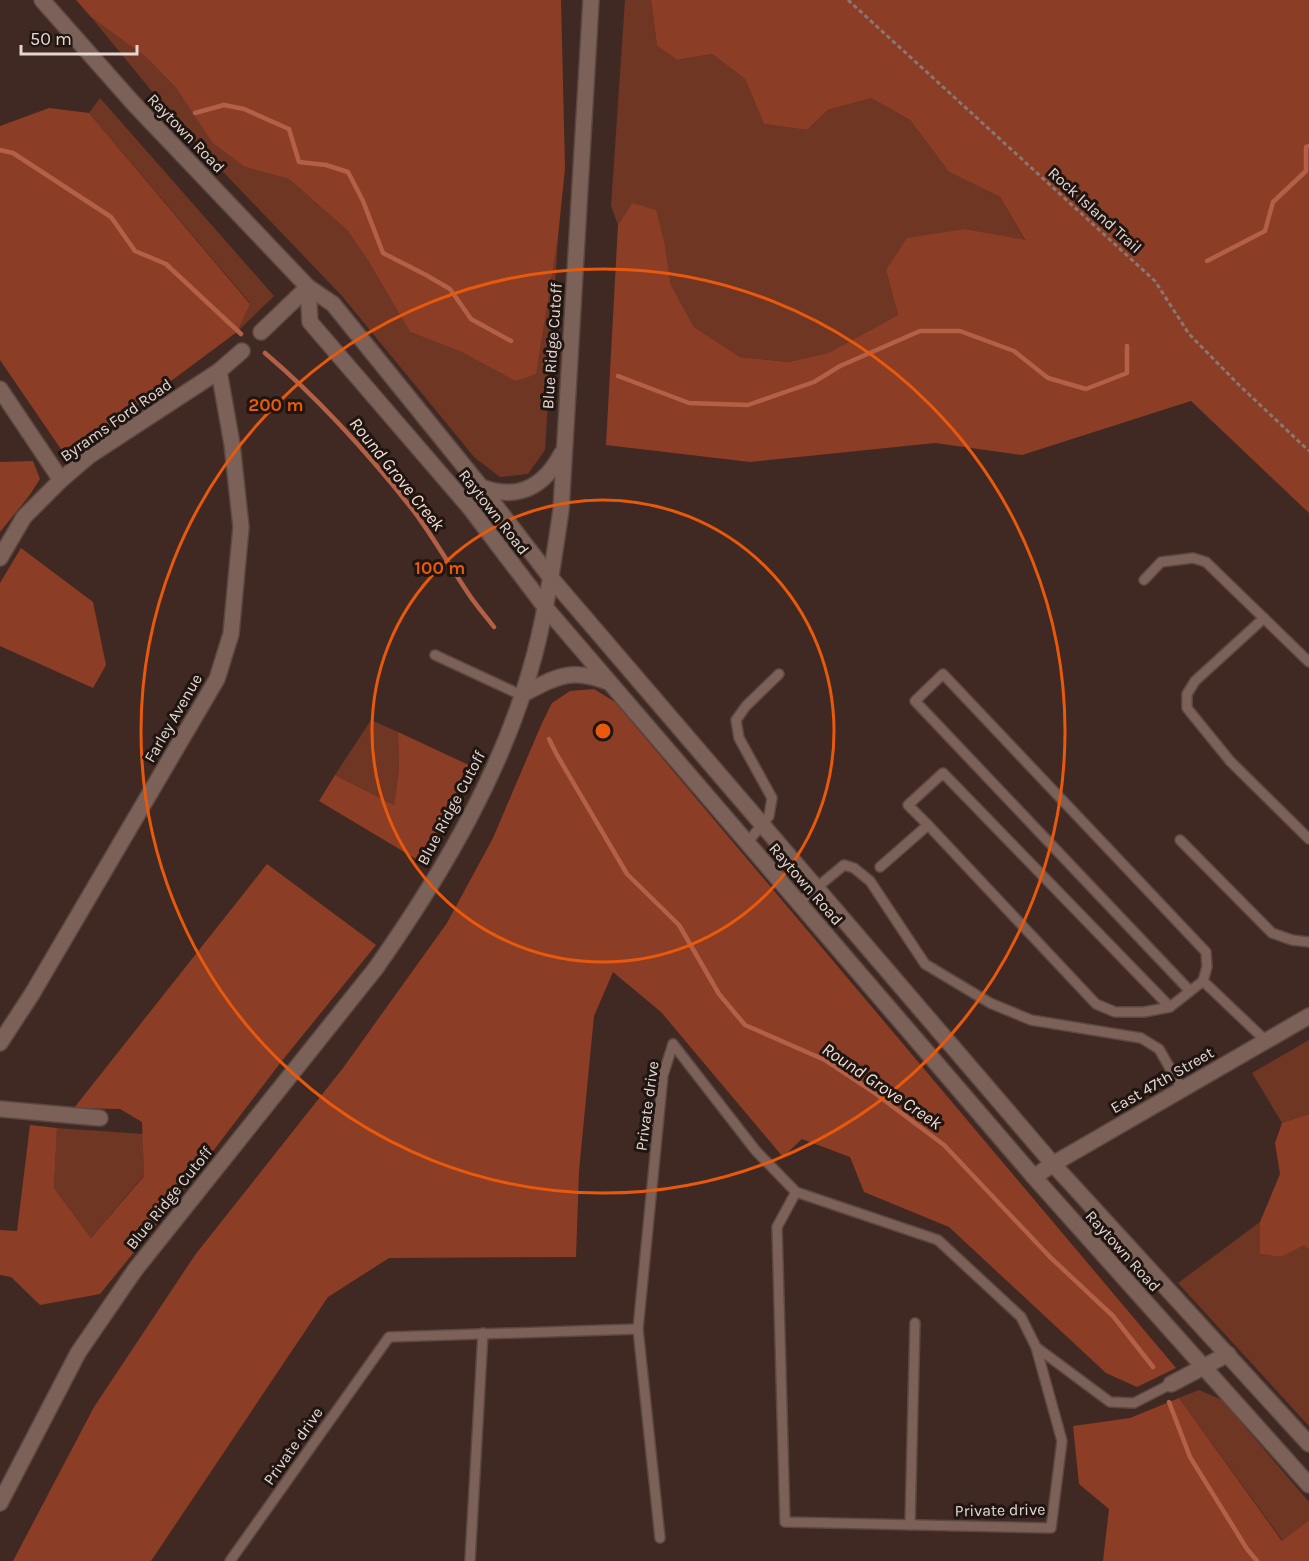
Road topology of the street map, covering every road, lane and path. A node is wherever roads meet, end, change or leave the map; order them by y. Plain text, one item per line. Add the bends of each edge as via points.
1 (42, 0) edge
2 (591, 0) edge
3 (848, 0) edge
4 (308, 287) junction
5 (261, 332) dead end
6 (242, 351) dead end
7 (219, 371) junction
8 (0, 389) edge
9 (563, 451) junction
10 (1309, 451) edge
11 (61, 480) junction
12 (481, 487) junction
13 (0, 558) edge
14 (551, 578) junction
15 (1144, 580) dead end
16 (545, 607) junction
17 (1264, 618) junction
18 (435, 656) dead end
19 (1309, 662) edge
20 (779, 674) dead end
21 (610, 683) junction
22 (521, 696) junction
23 (762, 825) junction
24 (928, 825) junction
25 (1309, 839) edge
26 (1180, 840) dead end
27 (747, 843) junction
28 (880, 867) dead end
29 (816, 887) junction
30 (798, 903) junction
31 (1309, 942) edge
32 (1203, 981) junction
33 (1190, 991) junction
34 (1170, 1007) junction
35 (1309, 1016) edge
36 (1266, 1041) junction
37 (0, 1043) edge
38 (1182, 1089) junction
39 (0, 1109) edge
40 (100, 1118) dead end
41 (1053, 1164) junction
42 (1034, 1178) junction
43 (796, 1192) junction
44 (915, 1323) dead end
45 (638, 1329) junction
46 (483, 1333) junction
47 (1036, 1347) junction
48 (1228, 1354) junction
49 (1203, 1368) junction
50 (1171, 1384) joint
51 (1309, 1443) edge
52 (1309, 1485) edge
53 (0, 1503) edge
54 (910, 1525) junction
55 (660, 1538) dead end
56 (230, 1561) edge
57 (470, 1561) edge

1 - 4 main road, Raytown Road via 134,104
2 - 9 main road, Blue Ridge Cutoff
3 - 10 path, Rock Island Trail via 1155,282 1189,334
4 - 5 main road
4 - 12 main road, Raytown Road via 333,304
4 - 16 main road, Raytown Road via 310,322 470,508
6 - 7 main road, Byrams Ford Road
7 - 11 main road, Byrams Ford Road via 89,456
7 - 37 main road, Farley Avenue via 241,527 231,634 217,679
8 - 11 main road
9 - 12 main road via 554,468 534,486 509,493
9 - 14 main road, Blue Ridge Cutoff via 561,510
11 - 13 main road, Byrams Ford Road via 24,517
12 - 14 main road, Raytown Road
14 - 16 main road, Blue Ridge Cutoff
14 - 23 main road, Raytown Road
15 - 17 lane via 1161,562 1193,558 1206,562
16 - 21 main road, Raytown Road
16 - 22 main road, Blue Ridge Cutoff
17 - 19 lane
17 - 25 lane via 1195,681 1187,694 1187,708 1230,761
18 - 22 lane
20 - 23 lane via 736,720 739,738 772,798 769,816
21 - 22 main road via 578,673 564,675
21 - 27 main road, Raytown Road
22 - 53 main road, Blue Ridge Cutoff via 490,778 411,918 376,968 128,1279 78,1353
23 - 27 lane
23 - 29 main road, Raytown Road
24 - 28 lane
24 - 34 lane via 1096,1004 1115,1012
24 - 34 lane via 908,805 942,773
26 - 31 lane via 1272,933
27 - 30 main road, Raytown Road
29 - 30 lane
29 - 38 lane via 844,865 854,868 870,881 926,964 990,1004 1031,1020 1141,1038 1160,1049
29 - 41 main road, Raytown Road
30 - 42 main road, Raytown Road
32 - 33 lane
32 - 33 lane via 1206,952 943,674 915,701
32 - 36 lane
33 - 34 lane
35 - 36 main road, East 47th Street
36 - 38 main road, East 47th Street
38 - 41 main road, East 47th Street
39 - 40 main road
41 - 42 main road, East 47th Street
41 - 48 main road, Raytown Road
42 - 49 main road, Raytown Road
43 - 45 lane, Private drive via 756,1151 673,1044 663,1075
43 - 47 lane, Private drive via 939,1240 1021,1317
43 - 54 lane, Private drive via 777,1227 785,1522
44 - 54 lane
45 - 46 lane, Private drive
45 - 55 lane, Private drive
46 - 56 lane, Private drive via 389,1337
46 - 57 lane
47 - 50 lane, Private drive via 1110,1402 1134,1403
47 - 54 lane, Private drive via 1062,1441 1051,1528
48 - 49 main road
48 - 51 main road, Raytown Road
49 - 50 main road
49 - 52 main road, Raytown Road

